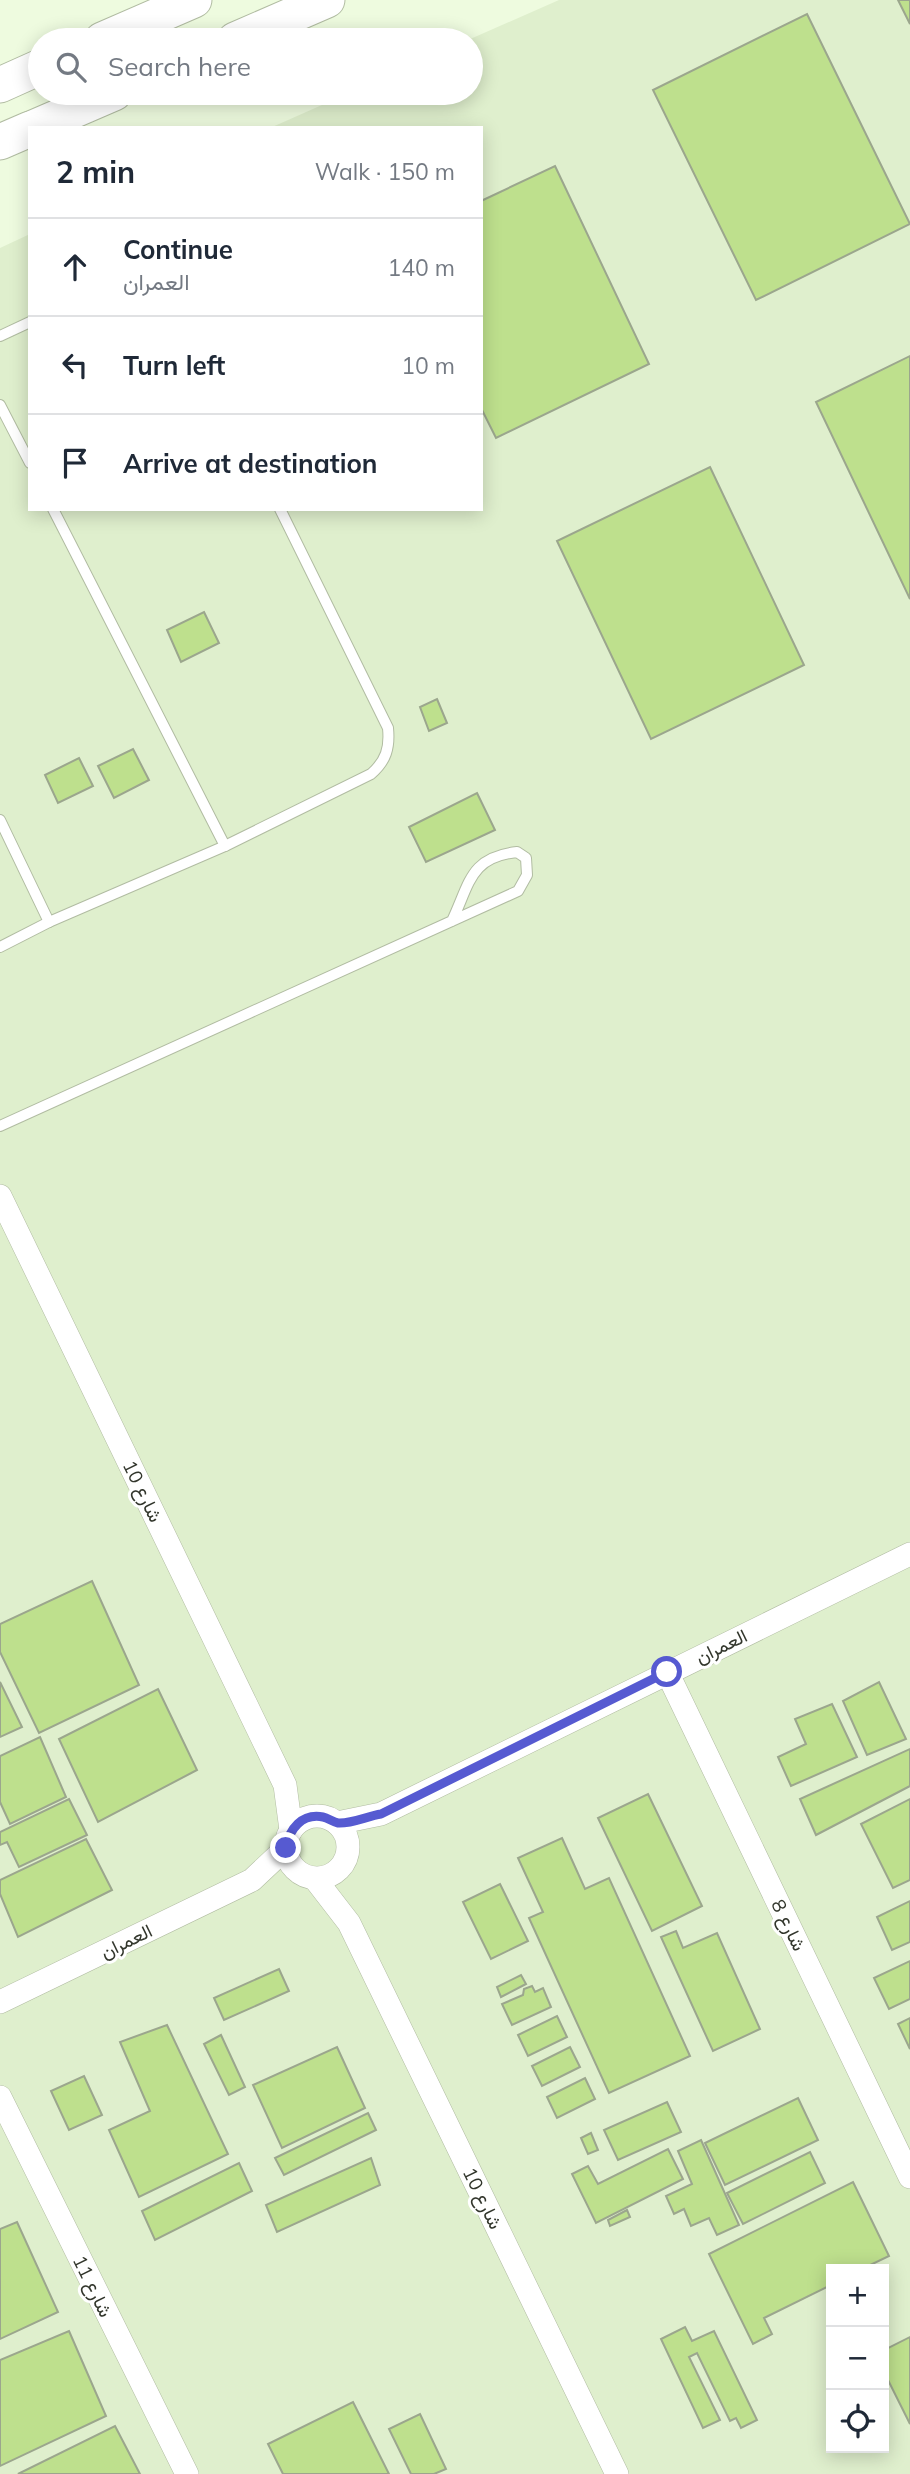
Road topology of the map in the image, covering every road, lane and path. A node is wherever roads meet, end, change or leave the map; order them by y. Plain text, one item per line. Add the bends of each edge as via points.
1 (194, 0) edge
2 (327, 0) edge
3 (130, 28) edge
4 (263, 28) edge
5 (28, 73) edge
6 (0, 85) edge
7 (87, 105) edge
8 (39, 126) edge
9 (28, 131) edge
10 (0, 142) edge
11 (28, 323) edge
12 (0, 336) edge
13 (0, 405) edge
14 (28, 459) edge
15 (54, 511) edge
16 (281, 511) edge
17 (0, 820) edge
18 (225, 846) junction
19 (452, 920) junction
20 (49, 922) junction
21 (0, 947) edge
22 (0, 1126) edge
23 (0, 1196) edge
24 (910, 1554) edge
25 (667, 1672) junction
26 (285, 1785) junction
27 (381, 1814) junction
28 (328, 1820) junction
29 (288, 1839) junction
30 (345, 1858) junction
31 (308, 1876) junction
32 (252, 1880) junction
33 (349, 1923) junction
34 (0, 2002) edge
35 (0, 2097) edge
36 (910, 2177) edge
37 (187, 2474) edge
38 (617, 2474) edge

1 - 3 main road
2 - 4 main road
5 - 6 main road
7 - 8 main road
9 - 10 main road
11 - 12 lane
13 - 14 lane
15 - 18 lane
16 - 18 lane via 388,728 390,741 381,765 371,774
17 - 20 lane
18 - 20 lane
19 - 19 lane via 518,891 527,875 526,859 517,852 497,854 478,865
19 - 22 lane
20 - 21 lane
23 - 26 street, شارع 10
24 - 25 street, العمران
25 - 27 street, العمران
25 - 36 street, شارع 8
26 - 28 street, شارع 10
26 - 29 street, شارع 10
27 - 28 street, العمران
27 - 30 street, العمران
28 - 29 street via 299,1822
28 - 30 street via 347,1840
29 - 31 street via 288,1858
29 - 32 street, العمران
30 - 31 street via 330,1876
30 - 33 street, شارع 10
31 - 32 street, العمران
31 - 33 street, شارع 10
32 - 34 street, العمران
33 - 38 street, شارع 10
35 - 37 street, شارع 11

